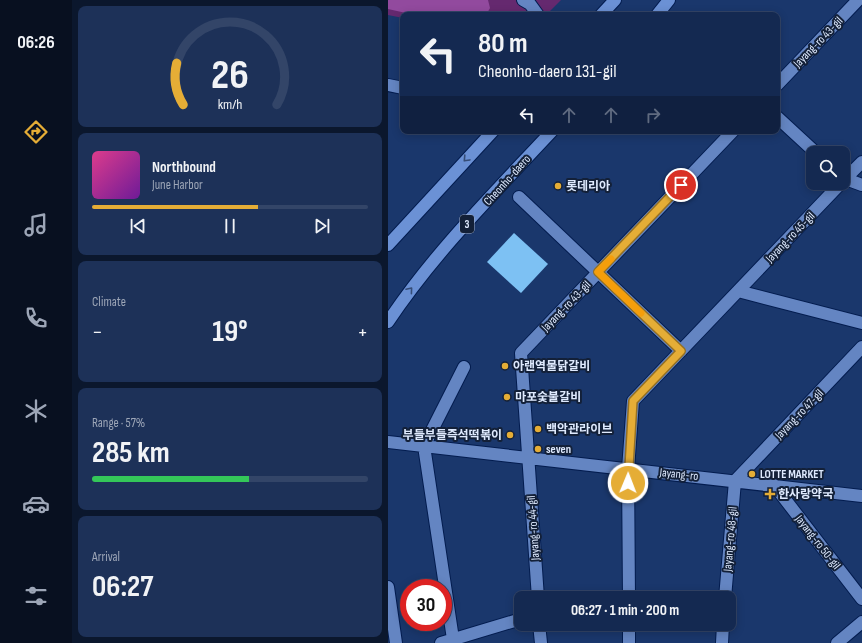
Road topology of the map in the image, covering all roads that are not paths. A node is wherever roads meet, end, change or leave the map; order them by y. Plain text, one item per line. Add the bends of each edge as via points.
1 (523, 0) edge
2 (615, 0) edge
3 (669, 0) edge
4 (858, 0) edge
5 (536, 12) edge
6 (604, 12) edge
7 (662, 12) edge
8 (780, 82) edge
9 (388, 86) edge
10 (400, 88) edge
11 (780, 120) edge
12 (490, 134) edge
13 (549, 134) edge
14 (730, 134) edge
15 (808, 146) edge
16 (862, 162) edge
17 (850, 174) edge
18 (850, 182) edge
19 (862, 185) edge
20 (834, 190) edge
21 (519, 197) dead end
22 (388, 245) edge
23 (598, 272) junction
24 (738, 291) junction
25 (388, 322) edge
26 (862, 323) edge
27 (862, 347) edge
28 (681, 351) junction
29 (464, 367) dead end
30 (388, 442) edge
31 (424, 446) junction
32 (528, 458) junction
33 (628, 469) junction
34 (735, 481) junction
35 (774, 485) junction
36 (862, 496) edge
37 (388, 587) edge
38 (538, 591) edge
39 (629, 591) edge
40 (726, 591) edge
41 (862, 598) edge
42 (514, 621) edge
43 (862, 622) edge
44 (539, 631) edge
45 (629, 631) edge
46 (723, 631) edge
47 (453, 639) junction
48 (396, 643) edge
49 (441, 643) edge
50 (540, 643) edge
51 (629, 643) edge
52 (722, 643) edge
53 (837, 643) edge

1 - 5 street
2 - 6 main road
3 - 7 main road
4 - 8 street, Jayang-ro 43-gil
9 - 10 street
11 - 15 street
12 -> 22 main road
25 -> 13 main road, Cheonho-daero / 3 via 439,255
14 - 23 street, Jayang-ro 43-gil
16 - 17 street, Jayang-ro 45-gil
18 - 19 street
20 - 24 street, Jayang-ro 45-gil
21 - 23 street
23 - 28 street
23 - 32 street, Jayang-ro 43-gil via 521,353
24 - 26 street
24 - 28 street, Jayang-ro 45-gil
27 - 34 street, Jayang-ro 47-gil
28 - 33 street, Jayang-ro 45-gil via 633,401
29 - 31 street
30 - 31 street, Jayang-ro
31 - 32 street, Jayang-ro
31 - 47 street
32 - 33 street, Jayang-ro
32 - 38 street, Jayang-ro 44-gil
33 - 34 street, Jayang-ro
33 - 39 street, Jayang-ro 45-gil
34 - 35 street, Jayang-ro
34 - 40 street, Jayang-ro 48-gil
35 - 36 street, Jayang-ro
35 - 41 street, Jayang-ro 50-gil
37 - 48 street
42 - 47 street
43 - 53 street
44 - 50 street
45 - 51 street
46 - 52 street
47 - 49 street

